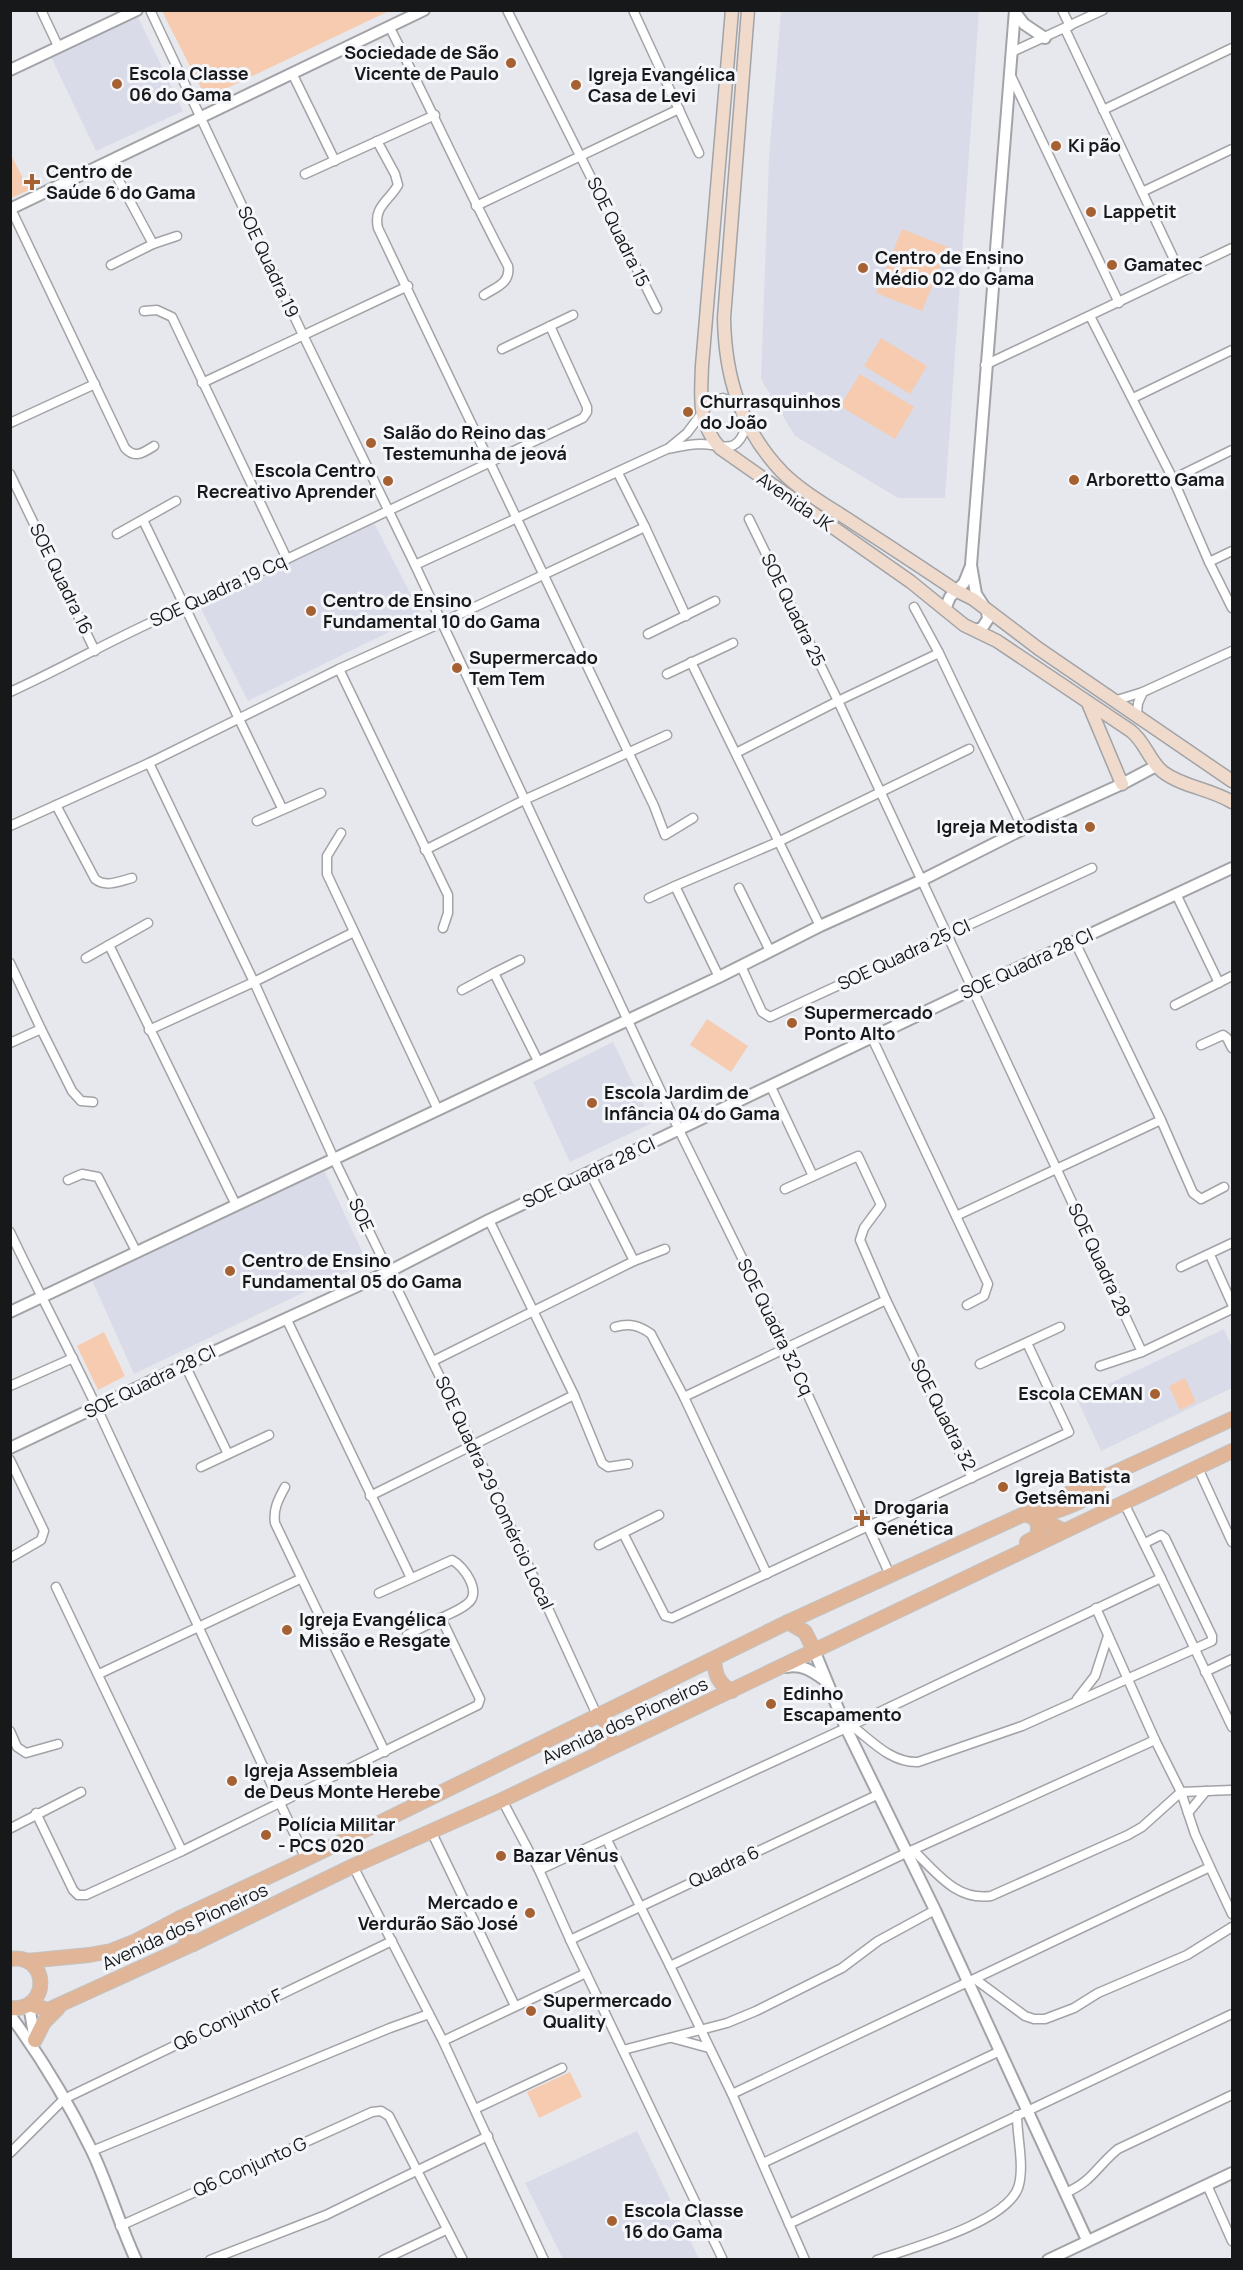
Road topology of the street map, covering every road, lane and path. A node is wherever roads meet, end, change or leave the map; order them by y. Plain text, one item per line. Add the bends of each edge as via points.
1 (41, 10) edge
2 (137, 10) edge
3 (150, 10) edge
4 (424, 10) edge
5 (507, 10) edge
6 (633, 10) edge
7 (732, 10) edge
8 (748, 10) edge
9 (1062, 10) edge
10 (1103, 10) edge
11 (1015, 11) edge
12 (389, 26) junction
13 (1068, 28) junction
14 (1045, 38) junction
15 (58, 46) junction
16 (1233, 48) edge
17 (1012, 52) junction
18 (10, 70) edge
19 (292, 73) junction
20 (1011, 76) junction
21 (679, 109) junction
22 (1103, 110) junction
23 (435, 115) junction
24 (199, 118) junction
25 (377, 141) junction
26 (1233, 149) edge
27 (699, 153) dead end
28 (580, 155) junction
29 (335, 161) junction
30 (110, 162) junction
31 (305, 174) dead end
32 (1142, 192) junction
33 (476, 206) junction
34 (11, 209) edge
35 (177, 236) dead end
36 (153, 244) junction
37 (1233, 248) edge
38 (111, 265) dead end
39 (1180, 272) junction
40 (408, 286) junction
41 (484, 295) dead end
42 (1119, 303) junction
43 (657, 309) dead end
44 (144, 311) dead end
45 (573, 315) dead end
46 (1090, 316) junction
47 (550, 326) junction
48 (303, 335) junction
49 (502, 349) dead end
50 (1233, 350) edge
51 (986, 365) junction
52 (202, 382) junction
53 (95, 384) junction
54 (1132, 398) junction
55 (737, 404) junction
56 (701, 412) junction
57 (10, 423) edge
58 (747, 425) junction
59 (154, 446) dead end
60 (720, 448) junction
61 (667, 449) junction
62 (1233, 450) edge
63 (490, 463) junction
64 (618, 473) junction
65 (10, 474) edge
66 (1173, 479) junction
67 (176, 501) dead end
68 (390, 511) junction
69 (518, 517) junction
70 (749, 519) dead end
71 (143, 520) junction
72 (645, 527) junction
73 (117, 534) dead end
74 (1233, 551) edge
75 (287, 559) junction
76 (1209, 562) junction
77 (415, 565) junction
78 (971, 565) junction
79 (543, 574) junction
80 (958, 591) junction
81 (715, 601) dead end
82 (186, 607) junction
83 (914, 607) dead end
84 (1233, 608) edge
85 (945, 609) junction
86 (987, 611) junction
87 (686, 616) junction
88 (441, 623) junction
89 (975, 630) junction
90 (648, 633) dead end
91 (733, 643) dead end
92 (95, 651) junction
93 (1233, 651) edge
94 (939, 653) junction
95 (691, 662) junction
96 (339, 669) junction
97 (667, 674) dead end
98 (10, 692) edge
99 (1143, 692) junction
100 (1117, 700) junction
101 (838, 701) junction
102 (1087, 702) junction
103 (1137, 714) junction
104 (240, 719) junction
105 (666, 735) dead end
106 (1168, 738) junction
107 (969, 749) dead end
108 (627, 753) junction
109 (736, 753) junction
110 (1153, 760) junction
111 (149, 763) junction
112 (1233, 781) edge
113 (1122, 784) junction
114 (879, 792) junction
115 (321, 793) dead end
116 (524, 800) junction
117 (1233, 802) edge
118 (56, 805) junction
119 (282, 808) junction
120 (693, 818) dead end
121 (257, 821) dead end
122 (10, 826) edge
123 (1023, 829) junction
124 (341, 833) dead end
125 (780, 841) junction
126 (425, 850) junction
127 (1092, 868) dead end
128 (1233, 868) edge
129 (132, 878) dead end
130 (920, 880) junction
131 (675, 886) junction
132 (739, 888) dead end
133 (1177, 896) junction
134 (649, 898) dead end
135 (148, 923) dead end
136 (820, 926) junction
137 (443, 928) dead end
138 (354, 932) junction
139 (947, 935) junction
140 (1075, 942) junction
141 (109, 945) junction
142 (770, 951) junction
143 (86, 958) dead end
144 (520, 960) dead end
145 (10, 963) edge
146 (741, 966) junction
147 (494, 973) junction
148 (1233, 976) edge
149 (719, 977) junction
150 (254, 982) junction
151 (1220, 983) junction
152 (973, 989) junction
153 (462, 990) dead end
154 (1175, 1005) dead end
155 (627, 1020) junction
156 (41, 1029) junction
157 (149, 1030) junction
158 (872, 1038) junction
159 (10, 1043) edge
160 (1201, 1045) dead end
161 (1233, 1048) edge
162 (538, 1061) junction
163 (771, 1087) junction
164 (93, 1102) dead end
165 (438, 1110) junction
166 (1161, 1120) junction
167 (679, 1130) junction
168 (334, 1159) junction
169 (1057, 1168) junction
170 (590, 1173) junction
171 (813, 1176) junction
172 (68, 1180) dead end
173 (1224, 1187) dead end
174 (784, 1189) dead end
175 (236, 1205) junction
176 (956, 1216) junction
177 (489, 1220) junction
178 (10, 1232) edge
179 (1233, 1243) edge
180 (665, 1249) dead end
181 (137, 1253) junction
182 (1210, 1255) junction
183 (634, 1261) junction
184 (1181, 1267) dead end
185 (388, 1272) junction
186 (41, 1298) junction
187 (886, 1300) junction
188 (967, 1305) dead end
189 (1233, 1306) edge
190 (533, 1310) junction
191 (10, 1312) edge
192 (286, 1317) junction
193 (615, 1327) dead end
194 (1060, 1327) dead end
195 (1027, 1343) junction
196 (786, 1347) junction
197 (1142, 1352) junction
198 (73, 1358) junction
199 (433, 1361) junction
200 (980, 1364) dead end
201 (185, 1365) junction
202 (1100, 1366) dead end
203 (10, 1386) edge
204 (574, 1395) junction
205 (684, 1397) junction
206 (97, 1407) junction
207 (1233, 1419) edge
208 (269, 1435) dead end
209 (473, 1445) junction
210 (10, 1448) edge
211 (1233, 1451) edge
212 (228, 1454) junction
213 (10, 1460) edge
214 (628, 1464) dead end
215 (201, 1467) dead end
216 (1198, 1468) junction
217 (972, 1478) junction
218 (1100, 1481) junction
219 (285, 1487) dead end
220 (370, 1496) junction
221 (1125, 1503) junction
222 (1025, 1514) junction
223 (659, 1515) dead end
224 (869, 1525) junction
225 (1064, 1531) junction
226 (623, 1533) junction
227 (1233, 1542) edge
228 (1145, 1543) junction
229 (599, 1545) dead end
230 (10, 1558) edge
231 (767, 1574) junction
232 (890, 1575) junction
233 (411, 1578) junction
234 (964, 1578) junction
235 (1161, 1578) junction
236 (300, 1579) junction
237 (56, 1587) dead end
238 (379, 1593) dead end
239 (1096, 1608) junction
240 (441, 1618) junction
241 (789, 1622) junction
242 (199, 1628) junction
243 (407, 1635) dead end
244 (1108, 1636) junction
245 (1195, 1648) junction
246 (814, 1650) junction
247 (714, 1659) junction
248 (1233, 1659) edge
249 (779, 1668) junction
250 (1205, 1672) junction
251 (99, 1674) junction
252 (1127, 1680) junction
253 (826, 1681) junction
254 (732, 1691) junction
255 (1074, 1702) junction
256 (1222, 1704) junction
257 (1233, 1706) edge
258 (597, 1715) junction
259 (849, 1726) junction
260 (1233, 1726) edge
261 (10, 1731) edge
262 (1155, 1740) junction
263 (58, 1744) dead end
264 (602, 1751) junction
265 (385, 1752) junction
266 (1233, 1790) edge
267 (1206, 1791) junction
268 (81, 1792) dead end
269 (1181, 1792) junction
270 (877, 1795) junction
271 (502, 1800) junction
272 (281, 1802) junction
273 (36, 1813) junction
274 (1188, 1813) junction
275 (11, 1828) edge
276 (431, 1831) junction
277 (607, 1839) junction
278 (182, 1851) junction
279 (910, 1852) junction
280 (306, 1859) junction
281 (353, 1866) junction
282 (1210, 1867) junction
283 (539, 1870) junction
284 (642, 1906) junction
285 (935, 1910) junction
286 (1233, 1914) edge
287 (180, 1918) junction
288 (1233, 1927) edge
289 (570, 1940) junction
290 (392, 1941) junction
291 (193, 1944) junction
292 (10, 1959) edge
293 (27, 1960) junction
294 (670, 1966) junction
295 (586, 1973) junction
296 (971, 1981) junction
297 (64, 2004) junction
298 (29, 2005) junction
299 (515, 2006) junction
300 (10, 2008) edge
301 (429, 2014) junction
302 (1233, 2014) edge
303 (10, 2015) edge
304 (700, 2029) junction
305 (672, 2038) junction
306 (442, 2041) junction
307 (36, 2047) junction
308 (709, 2048) junction
309 (623, 2050) junction
310 (998, 2052) junction
311 (562, 2068) dead end
312 (732, 2094) junction
313 (1233, 2095) edge
314 (64, 2099) junction
315 (475, 2109) junction
316 (1022, 2113) junction
317 (488, 2136) junction
318 (92, 2151) junction
319 (10, 2153) edge
320 (763, 2163) junction
321 (416, 2170) junction
322 (1233, 2173) edge
323 (1207, 2185) junction
324 (1065, 2193) junction
325 (789, 2224) junction
326 (120, 2226) junction
327 (446, 2230) junction
328 (1088, 2240) junction
329 (1233, 2241) edge
330 (136, 2259) edge
331 (210, 2259) edge
332 (383, 2259) edge
333 (462, 2259) edge
334 (544, 2259) edge
335 (723, 2259) edge
336 (805, 2259) edge
337 (877, 2259) edge
338 (1048, 2259) edge

1 - 15 street
2 - 15 street
3 - 24 street, SOE Quadra 19
4 - 12 street
5 - 28 street, SOE Quadra 15
6 - 21 street
7 - 56 main road, Avenida JK
8 - 55 main road, Avenida JK via 724,318 724,349
9 - 13 street
10 - 13 street
11 - 14 street via 1024,24
11 - 17 street
12 - 19 street
12 - 23 street
13 - 14 street
13 - 22 street
14 - 17 street
15 - 18 street
16 - 22 street
17 - 20 street
19 - 24 street
19 - 29 street
20 - 42 street
20 - 51 street
21 - 27 street
21 - 28 street, SOE Quadra 15
22 - 32 street
23 - 25 street
23 - 33 street
24 - 30 street
24 - 48 street, SOE Quadra 19
25 - 29 street
25 - 40 street via 398,185 379,208 376,219
26 - 32 street
28 - 33 street, SOE Quadra 15
28 - 43 street, SOE Quadra 15
29 - 31 street
30 - 34 street
30 - 36 street
32 - 39 street
33 - 41 street via 509,274 503,283
34 - 53 street
35 - 36 street
36 - 38 street
37 - 39 street
39 - 42 street
40 - 48 street
40 - 63 street
42 - 46 street
44 - 52 street via 157,310 172,317
45 - 47 street
46 - 51 street
46 - 54 street
47 - 49 street
47 - 63 street via 587,412 583,418
48 - 52 street
48 - 68 street, SOE Quadra 19
50 - 54 street
51 - 78 street
52 - 75 street
53 - 57 street
53 - 59 street via 129,452 140,455
54 - 66 street
55 - 56 street via 716,398
55 - 58 main road, Avenida JK
56 - 60 main road, Avenida JK via 710,436
56 - 61 street via 687,433
58 - 60 street via 734,446
58 - 80 main road, Avenida JK via 782,472 809,494
60 - 61 street via 688,444
60 - 85 main road, Avenida JK
61 - 64 street
62 - 66 street
63 - 68 street
63 - 69 street
64 - 69 street
64 - 72 street
65 - 92 street, SOE Quadra 16
66 - 76 street
67 - 71 street
68 - 75 street, SOE Quadra 19 Cq
68 - 77 street, SOE Quadra 19
69 - 77 street
69 - 79 street
70 - 101 street, SOE Quadra 25
71 - 73 street
71 - 82 street
72 - 79 street
72 - 87 street
74 - 76 street
75 - 82 street, SOE Quadra 19 Cq
76 - 84 street
77 - 88 street, SOE Quadra 19
78 - 80 street
78 - 86 street via 976,594
79 - 88 street
79 - 108 street
80 - 85 street
80 - 86 main road, Avenida JK
81 - 87 street
82 - 92 street, SOE Quadra 19 Cq
82 - 104 street
83 - 94 street
85 - 89 main road, Avenida JK
86 - 89 street via 986,625
86 - 100 main road, Avenida JK
87 - 90 street
88 - 96 street
88 - 116 street, SOE Quadra 19
89 - 102 main road, Avenida JK
91 - 95 street
92 - 98 street, SOE Quadra 19 Cq
93 - 99 street
94 - 101 street
94 - 123 street
95 - 97 street
95 - 109 street
96 - 104 street
96 - 126 street
99 - 100 street
99 - 103 street
100 - 103 main road, Avenida JK
101 - 109 street
101 - 114 street, SOE Quadra 25
102 - 110 main road, Avenida JK via 1131,731
102 - 113 main road
103 - 106 main road, Avenida JK
104 - 111 street
104 - 119 street
105 - 108 street
106 - 110 main road via 1156,742
106 - 112 main road, Avenida JK
107 - 114 street
108 - 116 street
108 - 120 street via 665,835
109 - 125 street
110 - 113 street
110 - 117 main road, Avenida JK via 1171,776
111 - 118 street
111 - 150 street, SOE
113 - 123 street
114 - 125 street
114 - 130 street, SOE Quadra 25
115 - 119 street
116 - 126 street
116 - 155 street, SOE Quadra 19
118 - 122 street
118 - 129 street via 95,879 109,884
119 - 121 street
123 - 130 street
124 - 138 street via 325,864
125 - 131 street
125 - 136 street
126 - 137 street via 448,895
127 - 139 street, SOE Quadra 25 CI
128 - 133 street, SOE Quadra 28 CI
130 - 136 street
130 - 139 street, SOE Quadra 25
131 - 134 street
131 - 149 street
132 - 142 street
133 - 140 street, SOE Quadra 28 CI
133 - 151 street
135 - 141 street
136 - 142 street
138 - 150 street
138 - 165 street
139 - 146 street, SOE Quadra 25 CI via 770,1017 762,1012
139 - 152 street, SOE Quadra 28
140 - 152 street, SOE Quadra 28 CI
140 - 166 street
141 - 143 street
141 - 157 street
142 - 146 street
144 - 147 street
145 - 156 street
146 - 149 street
147 - 153 street
147 - 162 street
148 - 151 street
149 - 155 street
150 - 157 street
150 - 168 street, SOE
151 - 154 street
152 - 158 street, SOE Quadra 28 CI
152 - 169 street, SOE Quadra 28
155 - 162 street
155 - 167 street
156 - 159 street
156 - 164 street via 72,1091 81,1101
157 - 175 street
158 - 163 street, SOE Quadra 28 CI
158 - 176 street
160 - 161 street via 1223,1035
162 - 165 street
163 - 167 street, SOE Quadra 28 CI
163 - 171 street
165 - 168 street
166 - 169 street
166 - 173 street via 1197,1198
167 - 170 street, SOE Quadra 28 CI
167 - 196 street, SOE Quadra 32 Cq
168 - 175 street
168 - 185 street, SOE
169 - 176 street
169 - 197 street, SOE Quadra 28
170 - 177 street, SOE Quadra 28 CI
170 - 183 street
171 - 174 street
171 - 187 street, SOE Quadra 32 via 858,1156 882,1205 860,1240
172 - 181 street via 82,1174 98,1176
175 - 181 street
176 - 188 street via 988,1284 984,1296
177 - 185 street, SOE Quadra 28 CI
177 - 190 street
178 - 186 street
179 - 182 street
180 - 183 street
181 - 186 street
182 - 184 street
182 - 189 street
183 - 190 street
185 - 192 street, SOE Quadra 28 CI
185 - 199 street, SOE Quadra 29 Comércio Local
186 - 191 street
186 - 198 street
187 - 196 street
187 - 217 street, SOE Quadra 32
189 - 197 street
190 - 199 street
190 - 204 street
192 - 201 street, SOE Quadra 28 CI
192 - 220 street
193 - 205 street via 632,1324 651,1334
194 - 195 street
195 - 200 street
195 - 217 street, SOE Quadra 32 via 1069,1432
196 - 205 street
196 - 224 street, SOE Quadra 32 Cq
197 - 202 street
198 - 203 street
198 - 206 street
199 - 209 street, SOE Quadra 29 Comércio Local
201 - 206 street, SOE Quadra 28 CI
201 - 212 street
204 - 209 street
204 - 214 street via 602,1463 608,1467
205 - 231 street
206 - 210 street, SOE Quadra 28 CI
206 - 242 street
207 - 218 main road, Avenida dos Pioneiros
208 - 212 street
209 - 220 street
209 - 258 street, SOE Quadra 29 Comércio Local
211 - 216 main road, Avenida dos Pioneiros
212 - 215 street
213 - 230 street via 44,1532 41,1540
216 - 221 main road, Avenida dos Pioneiros
216 - 227 street
217 - 224 street
218 - 222 main road, Avenida dos Pioneiros
218 - 225 main road via 1089,1497 1048,1514 1050,1524
219 - 236 street via 276,1503 275,1523
220 - 233 street
221 - 225 main road, Avenida dos Pioneiros
221 - 228 street
222 - 232 main road, Avenida dos Pioneiros
222 - 234 main road via 1035,1518 1038,1536 970,1569
223 - 226 street
224 - 231 street
224 - 232 street, SOE Quadra 32 Cq
225 - 234 main road, Avenida dos Pioneiros
226 - 229 street
226 - 231 street via 667,1618
228 - 235 street
228 - 245 street via 1161,1535 1165,1538 1212,1636 1212,1641
232 - 241 main road, Avenida dos Pioneiros
233 - 238 street
233 - 240 street via 452,1560 461,1566 473,1598
234 - 246 main road, Avenida dos Pioneiros
235 - 239 street
235 - 245 street
236 - 242 street
236 - 265 street
237 - 251 street
239 - 244 street
239 - 259 street
240 - 243 street
240 - 265 street via 480,1702
241 - 246 main road via 805,1632
241 - 247 main road, Avenida dos Pioneiros
242 - 251 street
242 - 272 street
244 - 252 street
244 - 255 street via 1095,1677
245 - 250 street
245 - 252 street
246 - 249 main road, Avenida dos Pioneiros
246 - 253 street
247 - 254 main road via 720,1683
247 - 258 main road, Avenida dos Pioneiros
248 - 250 street
249 - 253 street via 797,1665
249 - 254 main road, Avenida dos Pioneiros
250 - 256 street
251 - 278 street
252 - 255 street
252 - 262 street
253 - 259 street
254 - 264 main road, Avenida dos Pioneiros
255 - 259 street via 1022,1726 918,1762 905,1763 891,1757
256 - 257 street
256 - 260 street
258 - 264 main road via 610,1729 610,1741
258 - 280 main road, Avenida dos Pioneiros
259 - 270 street
259 - 277 street
261 - 263 street via 17,1747 26,1752
262 - 269 street
262 - 279 street
264 - 271 main road, Avenida dos Pioneiros
265 - 272 street
266 - 267 street
267 - 269 street
267 - 274 street
268 - 273 street
269 - 274 street
269 - 279 street via 1128,1835 991,1896 978,1898 953,1888
270 - 279 street
270 - 284 street, Quadra 6
271 - 276 main road, Avenida dos Pioneiros
271 - 283 street
272 - 278 street
272 - 280 street
273 - 275 street
273 - 278 street via 78,1895 86,1895
274 - 282 street
276 - 281 main road, Avenida dos Pioneiros
276 - 299 street
277 - 283 street
277 - 284 street
279 - 285 street
279 - 294 street
280 - 287 main road, Avenida dos Pioneiros
281 - 290 street
281 - 291 main road, Avenida dos Pioneiros
282 - 286 street
282 - 296 street
283 - 289 street
284 - 289 street, Quadra 6
284 - 294 street
285 - 296 street
285 - 304 street via 878,1941 815,1983 727,2023
287 - 291 main road via 180,1933
287 - 293 main road, Avenida dos Pioneiros via 111,1951
288 - 296 street via 1187,1954 1045,2019 1025,2016
289 - 295 street
290 - 301 street
290 - 314 street, Q6 Conjunto F
291 - 297 main road, Avenida dos Pioneiros
292 - 293 main road, Avenida dos Pioneiros
293 - 298 main road via 38,1971 41,1985
294 - 304 street
295 - 299 street
295 - 309 street
296 - 310 street
296 - 312 street
297 - 298 main road, Avenida dos Pioneiros via 44,2010
297 - 307 main road via 44,2022
298 - 300 main road, Avenida dos Pioneiros
298 - 307 street
299 - 306 street
301 - 306 street
301 - 318 street
302 - 316 street
303 - 307 street
304 - 305 street
304 - 308 street
305 - 308 street
305 - 309 street
306 - 315 street
307 - 314 street
308 - 312 street
309 - 335 street
310 - 316 street
310 - 320 street
311 - 315 street
312 - 320 street
313 - 324 street via 1118,2149 1092,2177
314 - 318 street
314 - 319 street, Q6 Conjunto F
315 - 317 street
316 - 324 street
316 - 325 street
316 - 337 street via 1020,2170 1013,2198 1002,2209 949,2235
317 - 321 street
317 - 334 street
318 - 326 street
320 - 325 street
321 - 326 street, Q6 Conjunto G via 389,2116 381,2110
321 - 327 street
321 - 331 street via 317,2219
322 - 323 street
323 - 328 street
323 - 329 street
324 - 328 street
325 - 336 street
326 - 330 street
327 - 332 street
327 - 333 street
328 - 338 street

